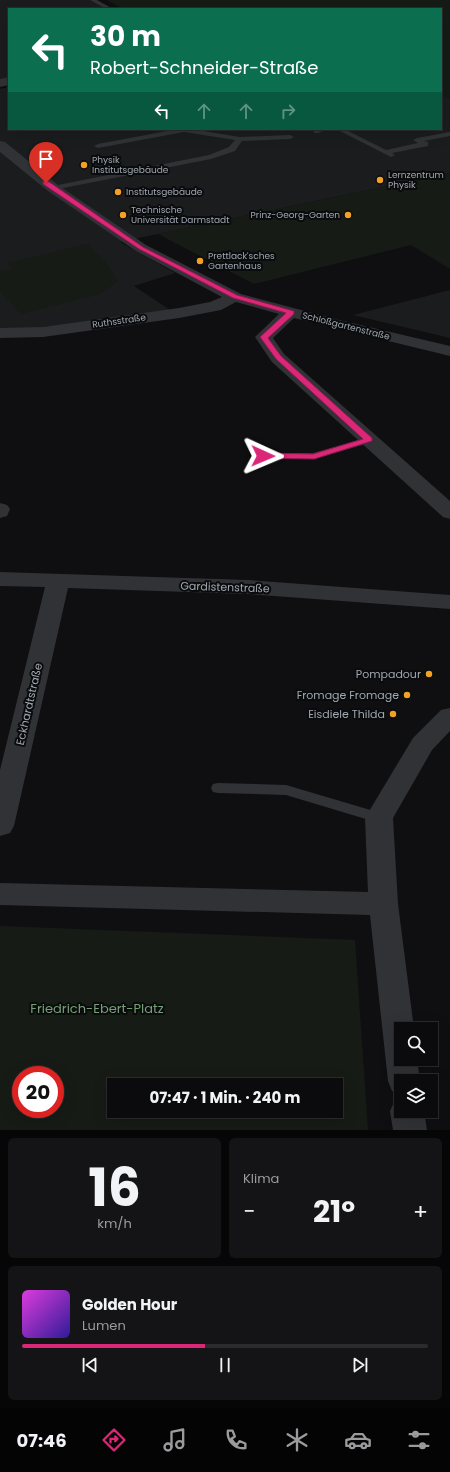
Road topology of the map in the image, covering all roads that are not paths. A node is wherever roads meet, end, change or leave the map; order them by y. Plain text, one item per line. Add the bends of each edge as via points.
1 (95, 1) edge
2 (108, 8) edge
3 (322, 130) edge
4 (341, 130) edge
5 (316, 132) dead end
6 (450, 134) edge
7 (290, 137) dead end
8 (240, 139) junction
9 (0, 145) edge
10 (98, 146) dead end
11 (384, 152) junction
12 (394, 157) dead end
13 (53, 188) junction
14 (235, 297) junction
15 (291, 312) junction
16 (0, 333) edge
17 (450, 351) edge
18 (369, 440) junction
19 (263, 456) dead end
20 (450, 513) edge
21 (0, 579) edge
22 (58, 581) junction
23 (450, 602) edge
24 (450, 716) edge
25 (218, 788) dead end
26 (379, 818) junction
27 (0, 826) edge
28 (0, 894) edge
29 (383, 904) junction
30 (397, 1022) edge
31 (408, 1118) edge
32 (410, 1130) edge

1 - 2 lane
3 - 5 lane
4 - 11 lane
6 - 11 lane via 417,140 425,144
7 - 8 lane
8 - 10 lane via 184,130
8 - 13 lane via 232,149 211,157
9 - 13 street, Schloßgartenstraße
11 - 12 lane
13 - 14 street, Schloßgartenstraße via 141,248
14 - 15 street, Schloßgartenstraße
14 - 16 street, Ruthsstraße via 215,306 179,313 43,332
15 - 17 street, Schloßgartenstraße
15 - 18 street via 264,337 278,358
18 - 19 lane via 314,456
18 - 20 street
21 - 22 street, Gardistenstraße
22 - 23 street, Gardistenstraße via 248,587
22 - 27 street, Eckhardtstraße
24 - 26 street via 422,744
25 - 26 lane via 286,790
26 - 29 street
28 - 29 street
29 - 30 street
31 - 32 street

